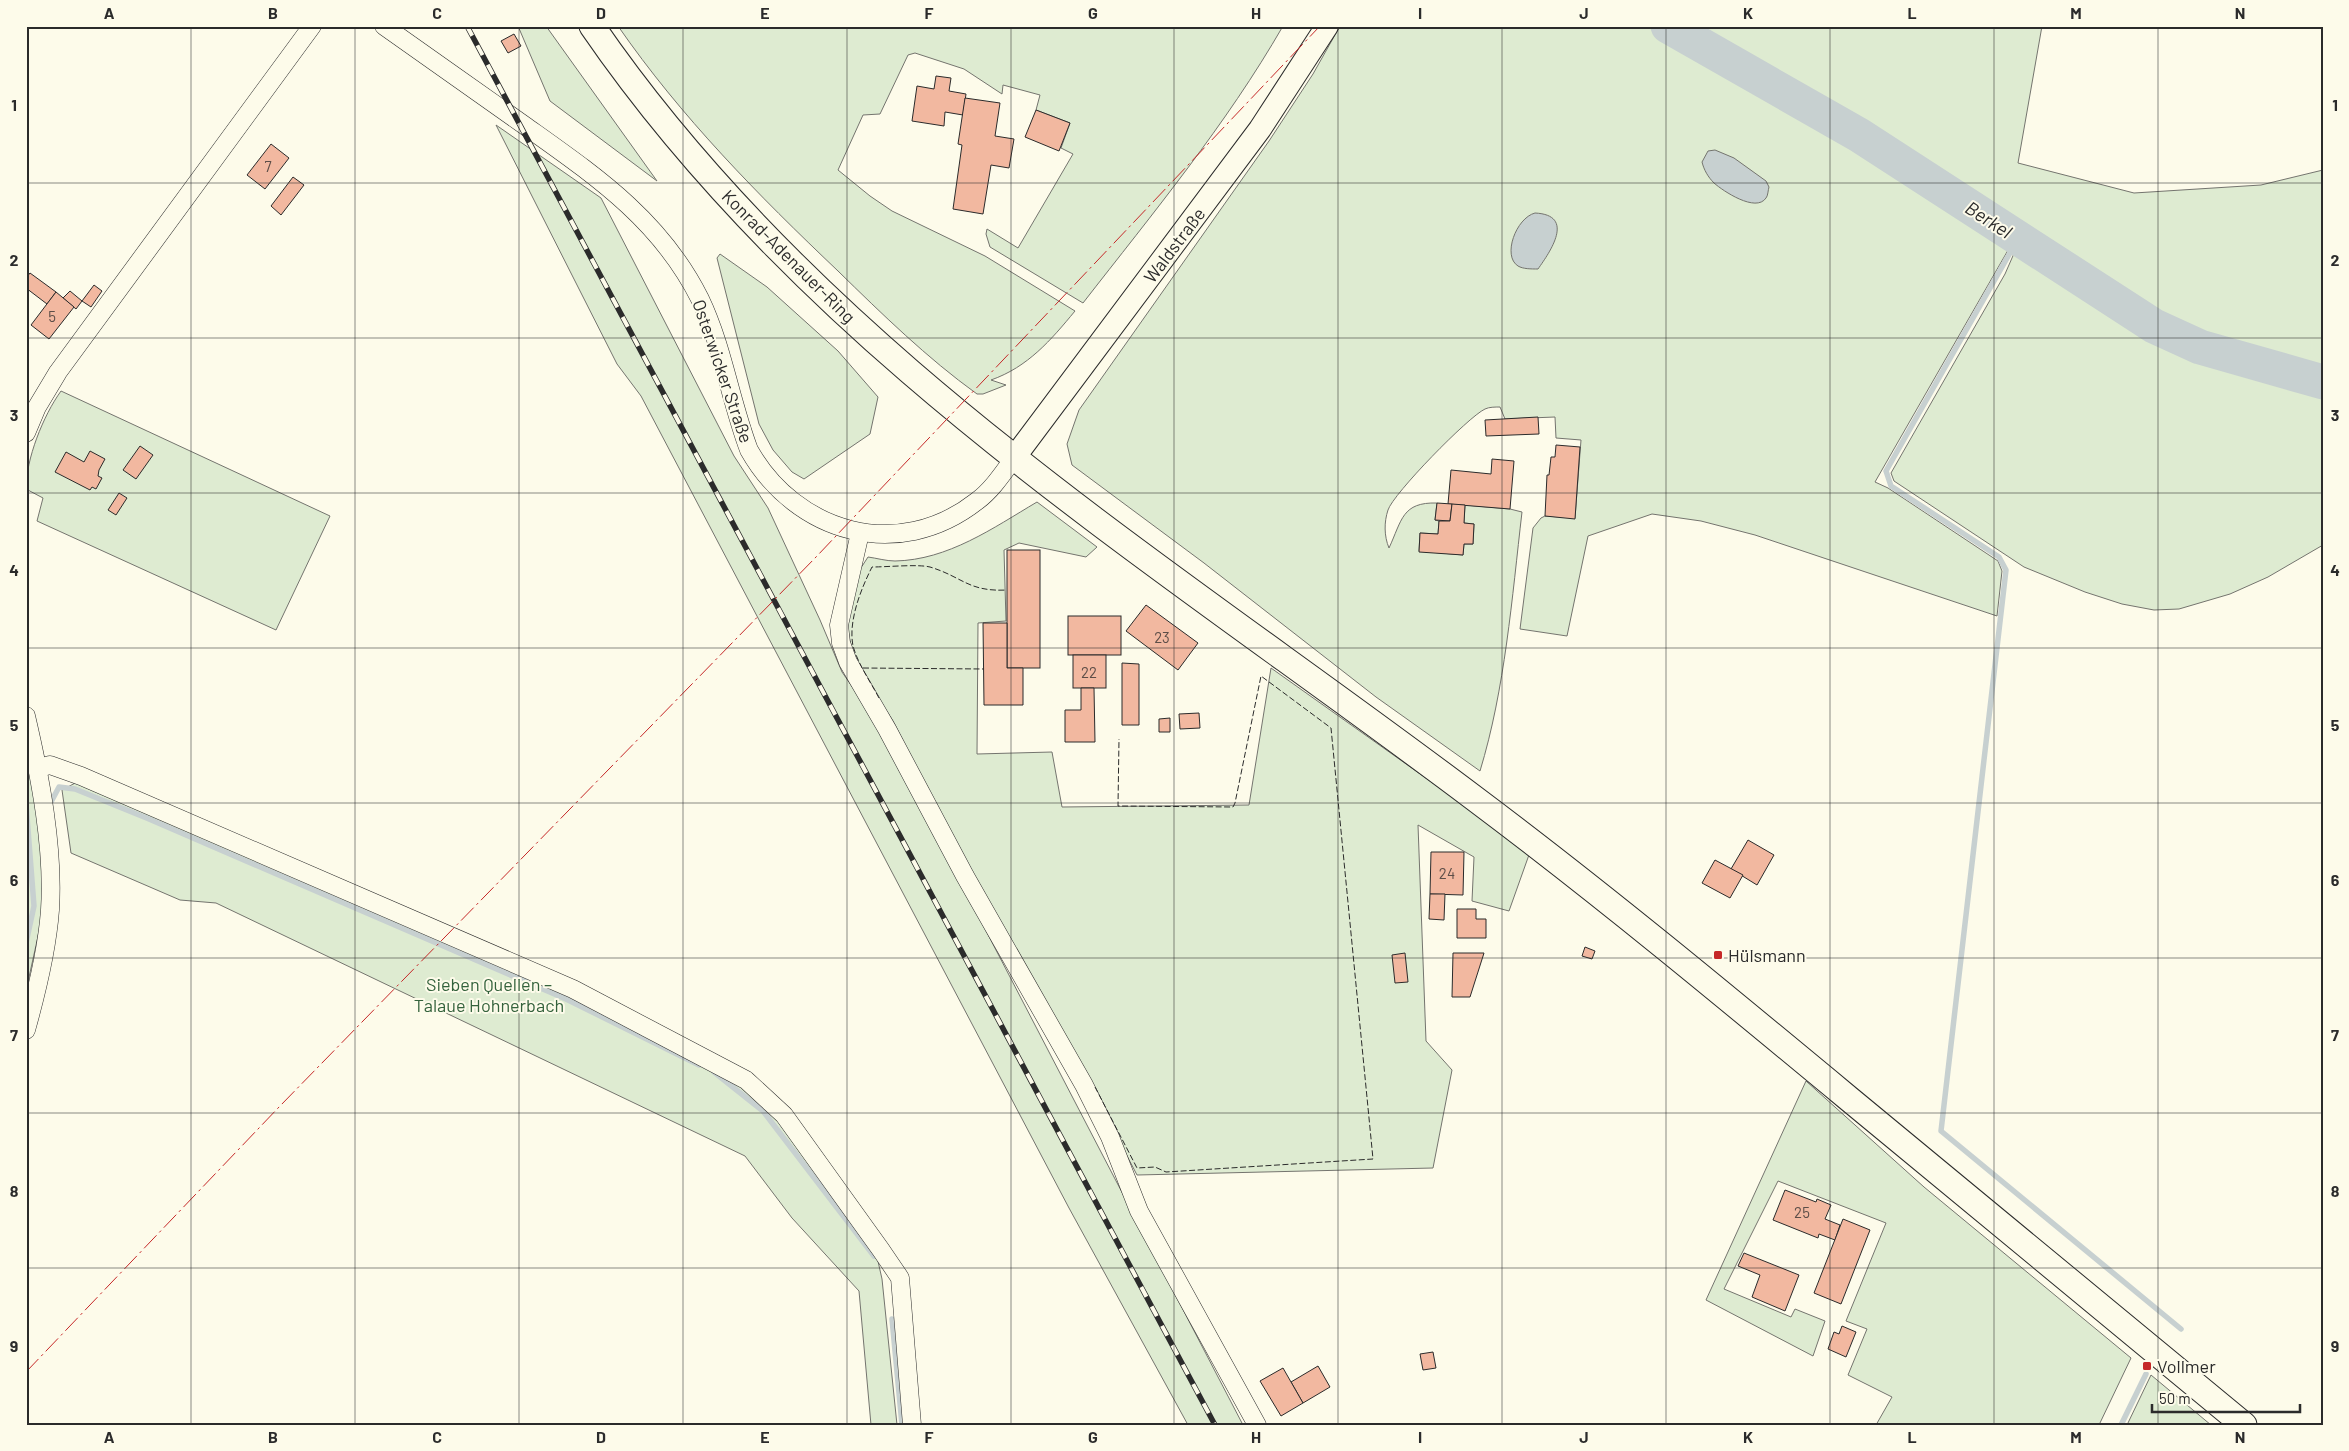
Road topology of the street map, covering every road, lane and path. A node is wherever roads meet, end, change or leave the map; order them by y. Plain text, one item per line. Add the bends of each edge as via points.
1 (312, 26) edge
2 (384, 26) edge
3 (592, 26) edge
4 (1327, 26) edge
5 (26, 433) edge
6 (1014, 458) junction
7 (860, 533) junction
8 (26, 716) edge
9 (38, 768) junction
10 (26, 1030) edge
11 (912, 1425) edge
12 (1257, 1425) edge
13 (2244, 1425) edge

1 - 5 street via 58,372
2 - 7 street, Osterwicker Straße via 574,161 615,192 650,225 672,252 700,299 711,325 742,430 757,464 778,490 808,513
3 - 6 main road, Konrad-Adenauer-Ring via 651,106 705,171 780,252 920,382
4 - 6 street, Waldstraße via 1260,130
6 - 7 street, Osterwicker Straße via 986,494 942,521 897,534
6 - 13 main road, Konrad-Adenauer-Ring via 1593,889
7 - 12 street via 839,625 848,662 1084,1085 1110,1137 1139,1211
8 - 9 street
9 - 10 street via 50,909 38,987
9 - 11 street via 50,765 81,776 573,989 746,1080 784,1115 900,1278

